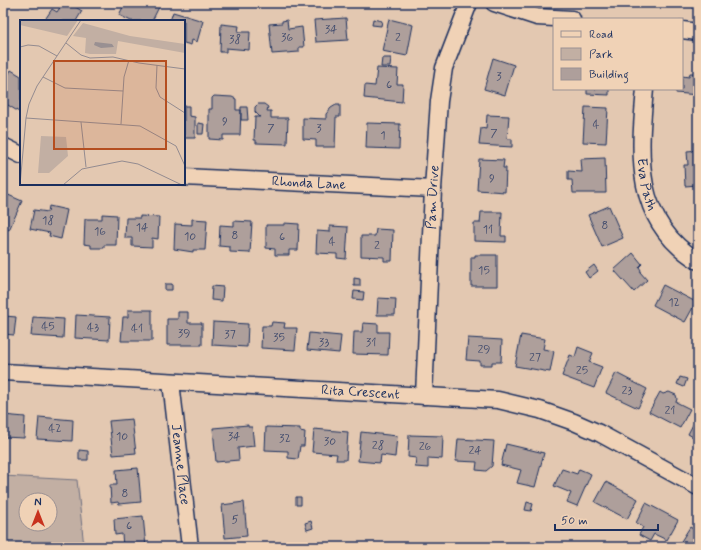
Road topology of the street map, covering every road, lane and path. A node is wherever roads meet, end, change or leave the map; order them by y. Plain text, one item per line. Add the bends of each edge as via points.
1 (469, 3) edge
2 (494, 3) edge
3 (554, 18) edge
4 (683, 30) edge
5 (698, 32) edge
6 (645, 90) edge
7 (3, 146) edge
8 (20, 154) edge
9 (185, 177) edge
10 (433, 189) junction
11 (698, 261) edge
12 (3, 372) edge
13 (171, 382) junction
14 (424, 396) junction
15 (698, 487) edge
16 (190, 547) edge

1 - 10 street, Pam Drive via 444,68
2 - 3 street via 537,17
4 - 5 street
6 - 11 street, Eva Path via 641,169 648,202 664,230
7 - 8 street
9 - 10 street, Rhonda Lane
10 - 14 street, Pam Drive
12 - 13 street, Rita Crescent
13 - 14 street, Rita Crescent
13 - 16 street, Jeanne Place
14 - 15 street, Rita Crescent via 498,400 540,410 599,433

